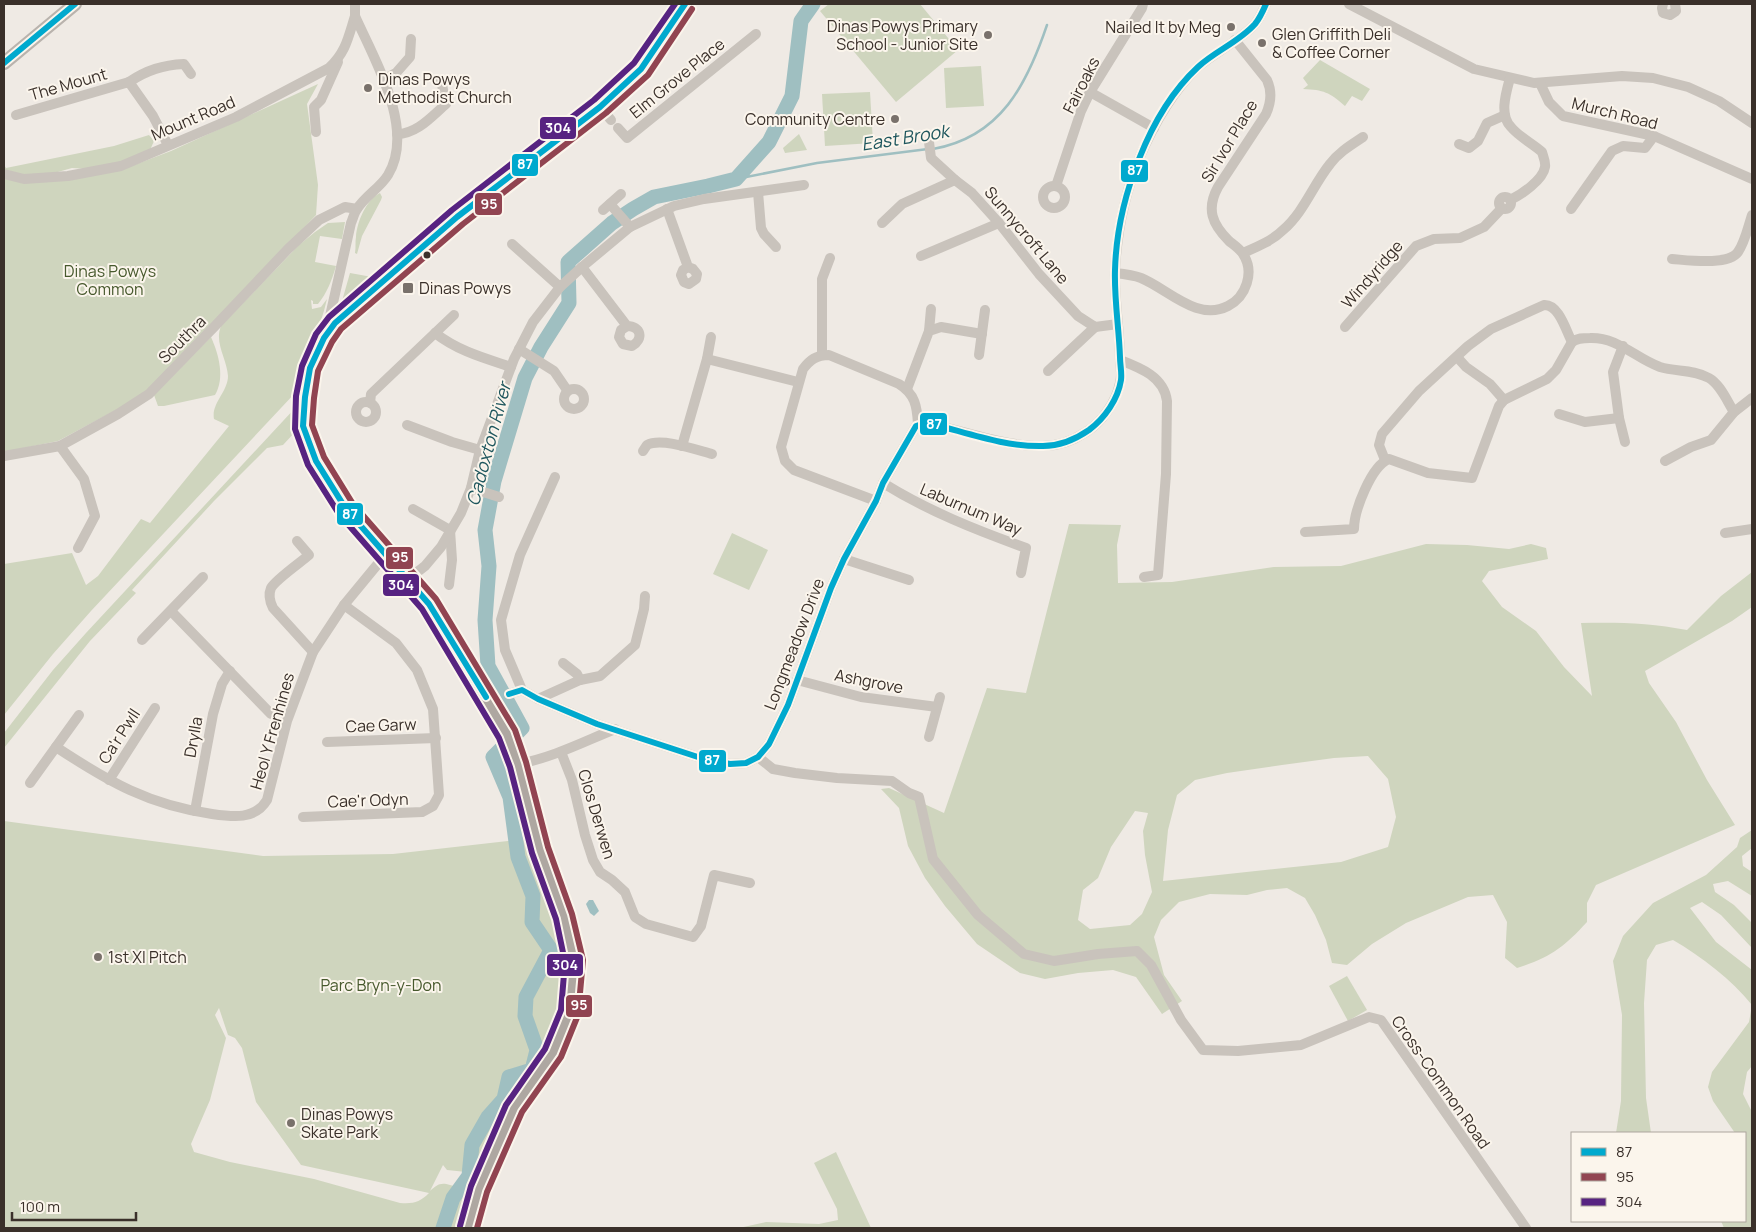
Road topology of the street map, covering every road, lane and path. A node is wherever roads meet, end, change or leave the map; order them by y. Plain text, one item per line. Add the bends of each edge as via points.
1 (75, 4) edge
2 (355, 4) edge
3 (685, 4) edge
4 (1143, 4) edge
5 (1266, 4) edge
6 (1349, 4) edge
7 (1663, 4) edge
8 (1676, 4) edge
9 (355, 16) junction
10 (756, 34) dead end
11 (411, 39) dead end
12 (1235, 40) junction
13 (340, 58) junction
14 (4, 64) edge
15 (191, 74) dead end
16 (1510, 78) junction
17 (383, 80) junction
18 (441, 80) dead end
19 (129, 82) junction
20 (1540, 83) junction
21 (1090, 92) junction
22 (600, 107) junction
23 (16, 115) dead end
24 (1505, 115) junction
25 (1752, 123) edge
26 (1154, 128) junction
27 (316, 132) dead end
28 (397, 134) junction
29 (1654, 136) junction
30 (1363, 137) dead end
31 (929, 142) dead end
32 (1459, 144) dead end
33 (168, 145) junction
34 (4, 174) edge
35 (1752, 179) edge
36 (954, 180) junction
37 (804, 185) dead end
38 (1056, 186) dead end
39 (758, 192) junction
40 (621, 194) dead end
41 (357, 209) junction
42 (667, 209) junction
43 (1571, 209) dead end
44 (1752, 215) edge
45 (625, 220) junction
46 (882, 223) dead end
47 (999, 223) junction
48 (512, 244) dead end
49 (776, 247) dead end
50 (1243, 253) junction
51 (921, 256) dead end
52 (830, 258) dead end
53 (1672, 259) dead end
54 (582, 267) junction
55 (688, 268) dead end
56 (1115, 273) junction
57 (560, 287) junction
58 (931, 309) dead end
59 (985, 310) dead end
60 (454, 315) dead end
61 (335, 323) junction
62 (1118, 324) junction
63 (627, 326) dead end
64 (1096, 327) junction
65 (1345, 327) dead end
66 (929, 331) junction
67 (435, 333) junction
68 (982, 334) junction
69 (711, 337) dead end
70 (1572, 342) junction
71 (1622, 346) junction
72 (519, 349) junction
73 (822, 355) junction
74 (979, 355) dead end
75 (1456, 357) junction
76 (707, 359) junction
77 (1120, 360) junction
78 (510, 367) junction
79 (1048, 371) dead end
80 (798, 382) junction
81 (907, 389) junction
82 (567, 390) dead end
83 (1752, 398) edge
84 (1504, 400) junction
85 (370, 403) dead end
86 (1734, 412) junction
87 (1560, 414) dead end
88 (1619, 418) junction
89 (918, 424) junction
90 (407, 425) dead end
91 (1625, 442) dead end
92 (60, 446) junction
93 (682, 446) junction
94 (480, 450) junction
95 (643, 451) dead end
96 (712, 454) dead end
97 (4, 456) edge
98 (1385, 460) junction
99 (1664, 461) dead end
100 (555, 477) dead end
101 (883, 483) junction
102 (471, 488) junction
103 (499, 497) dead end
104 (876, 501) junction
105 (413, 509) dead end
106 (1752, 528) edge
107 (450, 530) junction
108 (1305, 532) dead end
109 (1725, 533) dead end
110 (298, 540) dead end
111 (78, 548) dead end
112 (386, 554) junction
113 (844, 559) junction
114 (1022, 573) dead end
115 (203, 577) dead end
116 (1144, 577) dead end
117 (407, 580) junction
118 (909, 580) dead end
119 (449, 584) dead end
120 (645, 596) dead end
121 (344, 605) junction
122 (171, 611) junction
123 (142, 640) dead end
124 (313, 652) junction
125 (563, 663) dead end
126 (230, 671) junction
127 (580, 680) junction
128 (797, 680) junction
129 (522, 690) junction
130 (509, 694) dead end
131 (538, 699) junction
132 (155, 708) dead end
133 (272, 714) dead end
134 (79, 715) dead end
135 (615, 729) junction
136 (929, 737) dead end
137 (436, 738) junction
138 (327, 742) dead end
139 (56, 747) junction
140 (561, 752) junction
141 (758, 757) junction
142 (518, 764) junction
143 (109, 780) junction
144 (30, 783) dead end
145 (195, 811) junction
146 (303, 817) dead end
147 (750, 883) dead end
148 (468, 1228) edge
149 (1526, 1228) edge

1 - 14 street
2 - 9 street
3 - 22 main road via 641,69
4 - 21 street, Fairoaks
5 - 12 street via 1256,24
6 - 16 street via 1474,70
7 - 8 street via 1664,12 1670,15 1676,11
9 - 13 street
9 - 17 street
10 - 22 street, Elm Grove Place via 626,138
11 - 17 street via 410,57 396,73
12 - 26 street via 1189,76
12 - 50 street, Sir Ivor Place via 1270,86 1270,106 1266,114 1213,196 1212,213 1217,228
13 - 27 street via 321,100 314,107
13 - 33 street, Mount Road via 329,68 236,117
15 - 19 street, The Mount via 184,64 167,64
16 - 20 street
16 - 24 street
17 - 28 street
18 - 28 street via 446,104 424,123 406,134
19 - 23 street, The Mount
19 - 33 street, The Mount via 154,116
20 - 25 street via 1622,76 1653,78 1688,87 1719,101
20 - 29 street, Murch Road via 1548,102 1563,116
21 - 26 street
21 - 38 street, Fairoaks
22 - 61 main road via 457,217
24 - 32 street via 1487,123 1478,140 1469,148
24 - 65 street, Windyridge via 1511,128 1542,152 1543,173 1484,227 1460,238 1434,238 1416,246
26 - 56 street via 1127,197
28 - 41 street via 398,145 388,174
29 - 35 street, Murch Road
29 - 43 street via 1645,148 1623,146 1612,150
30 - 50 street via 1331,162 1300,212 1282,232
31 - 36 street, Sunnycroft Lane via 931,158
33 - 34 street, Mount Road via 121,166 68,176 24,179
36 - 46 street via 902,204
36 - 47 street, Sunnycroft Lane via 972,193
37 - 39 street
39 - 42 street via 690,201
39 - 49 street via 761,228
40 - 45 street via 607,207
41 - 61 street via 331,310 330,316
41 - 92 street, Southra via 345,206 319,220 149,394
42 - 45 street
42 - 55 street
44 - 53 street via 1735,255 1721,260
45 - 54 street
47 - 51 street
47 - 64 street, Sunnycroft Lane via 1078,316
48 - 57 street
50 - 56 street via 1248,266 1247,285 1234,303 1218,310 1189,306 1141,278
52 - 73 street via 822,279
54 - 57 street
54 - 63 street
56 - 62 street
57 - 72 street via 533,322
58 - 66 street
59 - 68 street
60 - 67 street
61 - 112 main road via 316,354 307,380 303,426 316,461 346,508
62 - 64 street
62 - 77 street
64 - 79 street
66 - 68 street via 941,327
66 - 81 street
67 - 78 street via 466,352
67 - 85 street via 371,394
68 - 74 street
69 - 76 street
70 - 71 street via 1594,338
70 - 75 street via 1553,307 1544,305 1491,330
70 - 84 street via 1556,370 1546,379
71 - 86 street via 1658,366 1708,377
71 - 88 street via 1613,372
72 - 78 street
72 - 82 street via 554,372
73 - 80 street via 809,362
73 - 81 street
75 - 84 street via 1490,384
75 - 98 street via 1419,391 1382,434 1380,445
76 - 80 street
76 - 93 street
77 - 89 street via 1117,393 1104,415 1088,430 1067,441 1030,446 932,424
77 - 116 street via 1156,379 1165,391 1167,401 1166,474 1158,575
78 - 94 street
80 - 104 street via 781,447 785,461 794,470
81 - 89 street via 916,404
83 - 86 street
84 - 98 street via 1494,416 1472,478 1428,473 1393,459
86 - 99 street via 1711,440
87 - 88 street via 1584,422
88 - 91 street
89 - 101 street, Longmeadow Drive
90 - 94 street
92 - 97 street, Southra
92 - 111 street via 84,479 95,516
93 - 95 street via 653,442
93 - 96 street
94 - 102 street
98 - 108 street via 1358,502 1354,529
100 - 129 street via 520,555 501,620 504,650
101 - 104 street, Longmeadow Drive
101 - 114 street, Laburnum Way via 911,501 1026,548
102 - 103 street
102 - 107 street
104 - 113 street, Longmeadow Drive
105 - 107 street
106 - 109 street
107 - 117 street via 425,566
107 - 119 street via 452,560
110 - 124 street via 308,555 273,585 270,601
112 - 117 main road
112 - 121 street, Heol Y Frenhines
113 - 118 street
113 - 128 street, Longmeadow Drive
115 - 122 street
117 - 142 main road via 429,604 468,667 510,740
120 - 127 street via 635,645 600,676
121 - 124 street, Heol Y Frenhines
121 - 137 street, Cae'r Odyn via 388,637 412,663 432,705
122 - 123 street
122 - 126 street
124 - 145 street, Heol Y Frenhines via 293,701 265,804 242,816
125 - 127 street via 578,674
126 - 133 street
126 - 145 street, Drylla via 222,684 213,714
127 - 131 street
128 - 136 street, Ashgrove via 861,697 938,702
128 - 141 street, Longmeadow Drive via 769,744
129 - 130 street
129 - 131 street
131 - 135 street
132 - 143 street, Ca'r Pwll
134 - 139 street
135 - 140 street
135 - 141 street via 718,762 739,764
137 - 138 street, Cae Garw
137 - 146 street, Cae'r Odyn via 439,788 437,800 429,809 413,814
139 - 143 street, Heol Y Frenhines
139 - 144 street
140 - 142 street
140 - 147 street, Clos Derwen via 572,780 593,860 600,872 625,892 635,917 646,924 692,937 701,926 714,875
141 - 149 street, Cross-Common Road via 772,768 795,774 892,781 919,796 934,858 978,916 1024,954 1054,961 1137,951 1151,965 1181,1020 1203,1050 1238,1051 1301,1045 1369,1017 1381,1020
142 - 148 main road via 574,961 570,1012 553,1053 514,1108 479,1189
143 - 145 street, Heol Y Frenhines via 151,800

